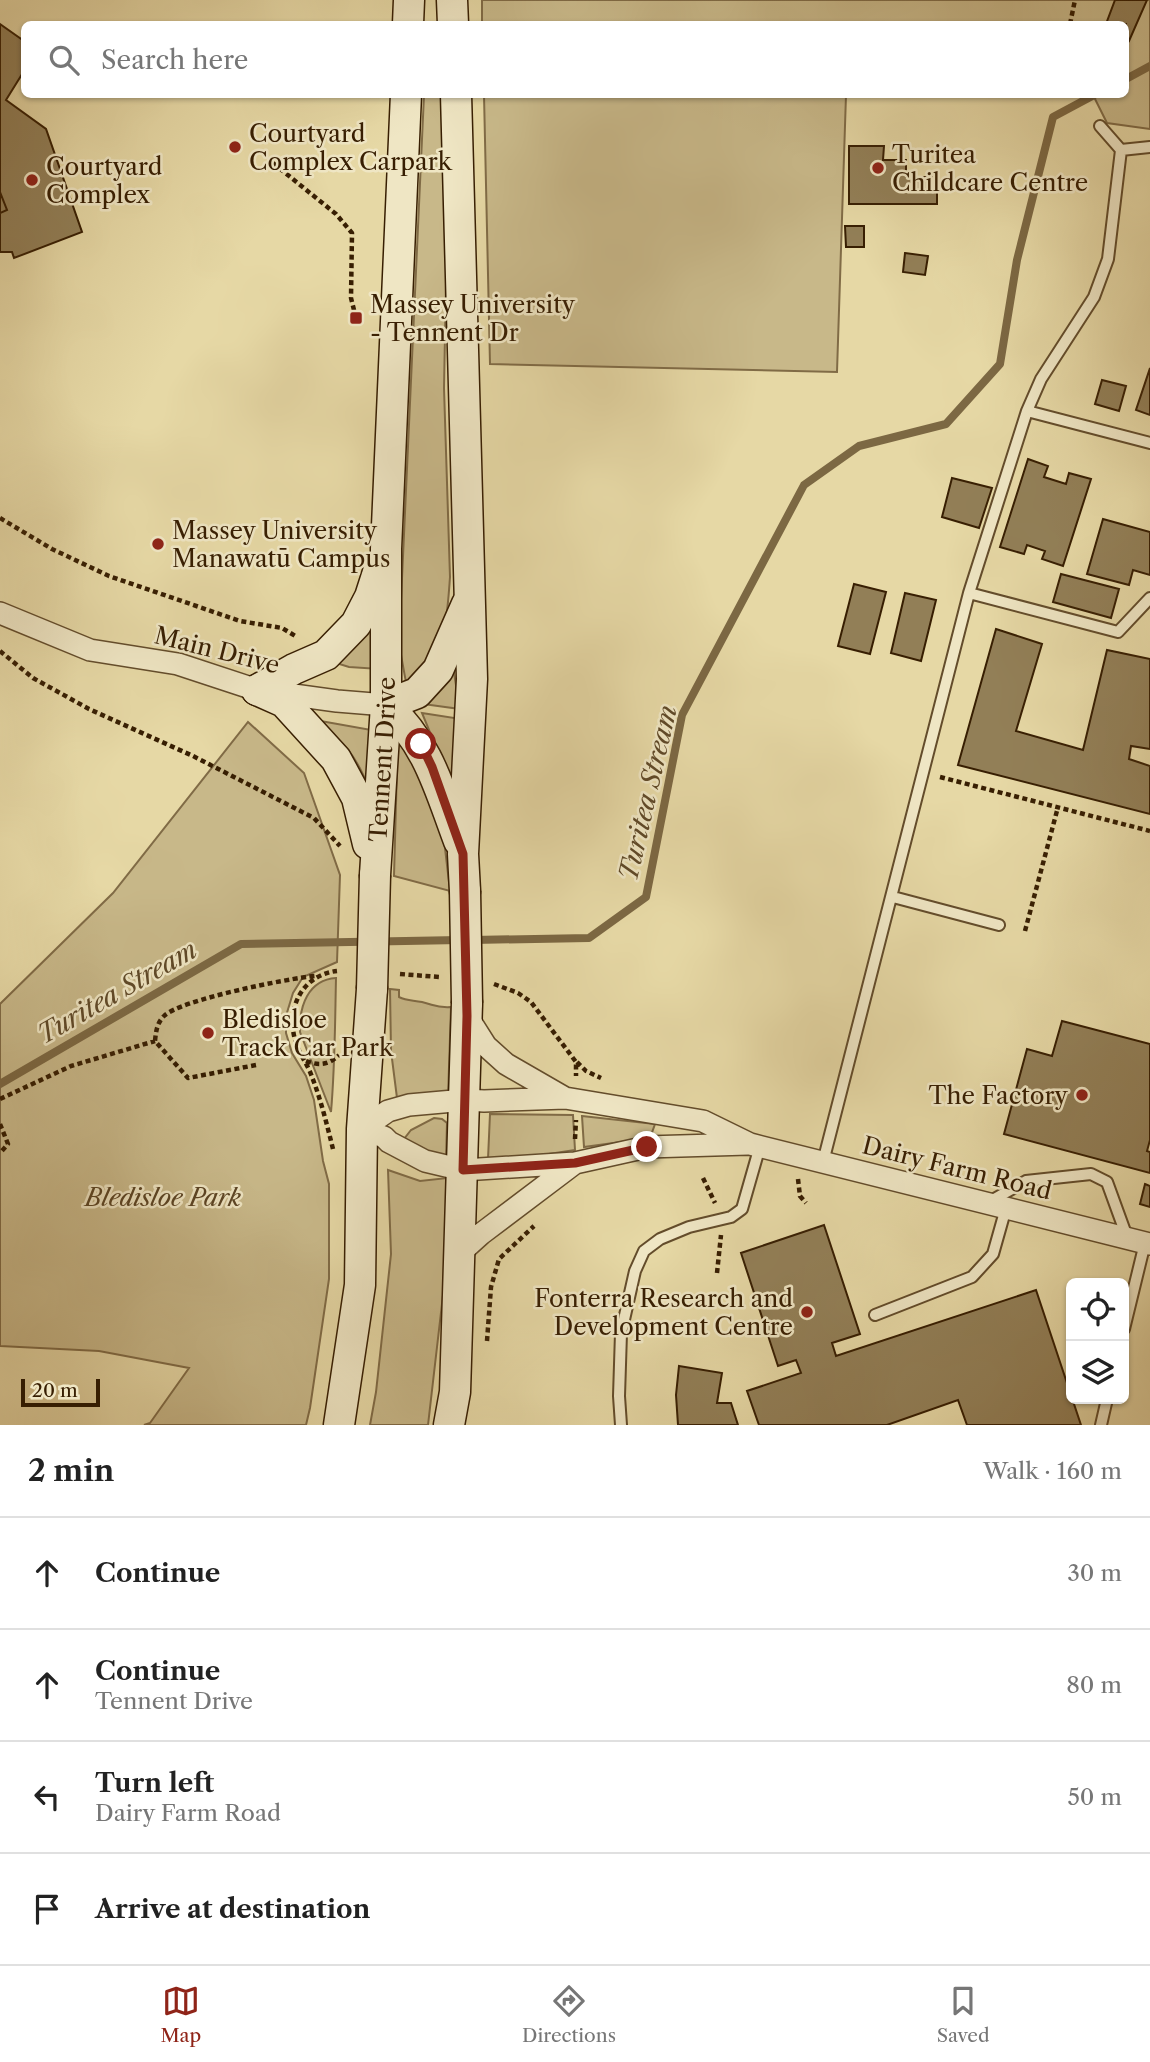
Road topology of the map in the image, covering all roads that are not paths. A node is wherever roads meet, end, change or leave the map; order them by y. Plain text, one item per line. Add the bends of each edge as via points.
1 (409, 0) edge
2 (452, 0) edge
3 (408, 21) edge
4 (453, 21) edge
5 (406, 98) edge
6 (456, 98) edge
7 (1100, 126) dead end
8 (1150, 147) edge
9 (1121, 150) junction
10 (1027, 411) junction
11 (1150, 443) edge
12 (386, 549) junction
13 (969, 593) junction
14 (470, 597) junction
15 (1150, 598) edge
16 (0, 613) edge
17 (257, 690) junction
18 (386, 705) junction
19 (463, 854) junction
20 (375, 876) junction
21 (892, 897) junction
22 (999, 925) dead end
23 (473, 1001) junction
24 (570, 1089) junction
25 (465, 1100) junction
26 (362, 1129) junction
27 (755, 1145) junction
28 (823, 1162) junction
29 (575, 1163) junction
30 (463, 1170) junction
31 (996, 1205) junction
32 (1141, 1242) edge
33 (460, 1253) junction
34 (1129, 1303) edge
35 (875, 1315) dead end
36 (1106, 1404) edge
37 (339, 1425) edge
38 (449, 1425) edge
39 (621, 1425) edge
40 (1101, 1425) edge

1 - 3 main road
2 - 4 main road
5 - 12 main road, Tennent Drive
6 - 14 main road
7 - 9 lane
8 - 9 lane
9 - 10 lane via 1108,259 1094,297 1052,360
10 - 11 lane
10 - 13 lane
12 - 17 main road via 356,624 326,655
12 - 18 main road, Tennent Drive
13 - 15 lane via 1118,632
13 - 21 lane
14 - 18 main road via 438,670 417,693
14 - 19 main road via 471,715
16 - 17 street, Main Drive via 90,650 178,664
17 - 18 street, Main Drive
17 - 20 main road via 284,702 336,759 357,798
18 - 19 main road via 421,744
18 - 20 main road, Tennent Drive
19 - 23 main road, bridge
20 - 26 main road, Tennent Drive, bridge via 381,981
21 - 22 lane
21 - 28 lane
23 - 24 street, Dairy Farm Road via 486,1046 506,1064
23 - 25 main road
24 - 25 street, Dairy Farm Road
24 - 27 street, Dairy Farm Road via 703,1121
25 - 26 street, Dairy Farm Road via 409,1105 388,1111
25 - 30 main road
26 - 30 street, Dairy Farm Road via 425,1161
26 - 37 main road, Tennent Drive via 360,1284
27 - 28 street, Dairy Farm Road
27 - 29 street, Dairy Farm Road via 647,1147
27 - 39 lane via 742,1209 731,1217 660,1238 644,1251 621,1333
28 - 31 street, Dairy Farm Road
29 - 30 street, Dairy Farm Road
29 - 33 street, Dairy Farm Road
30 - 33 main road
31 - 32 street, Dairy Farm Road
31 - 32 lane via 1026,1181 1091,1174 1107,1182
31 - 35 lane via 993,1254 972,1277
32 - 34 lane
33 - 38 main road via 456,1392
36 - 40 lane

